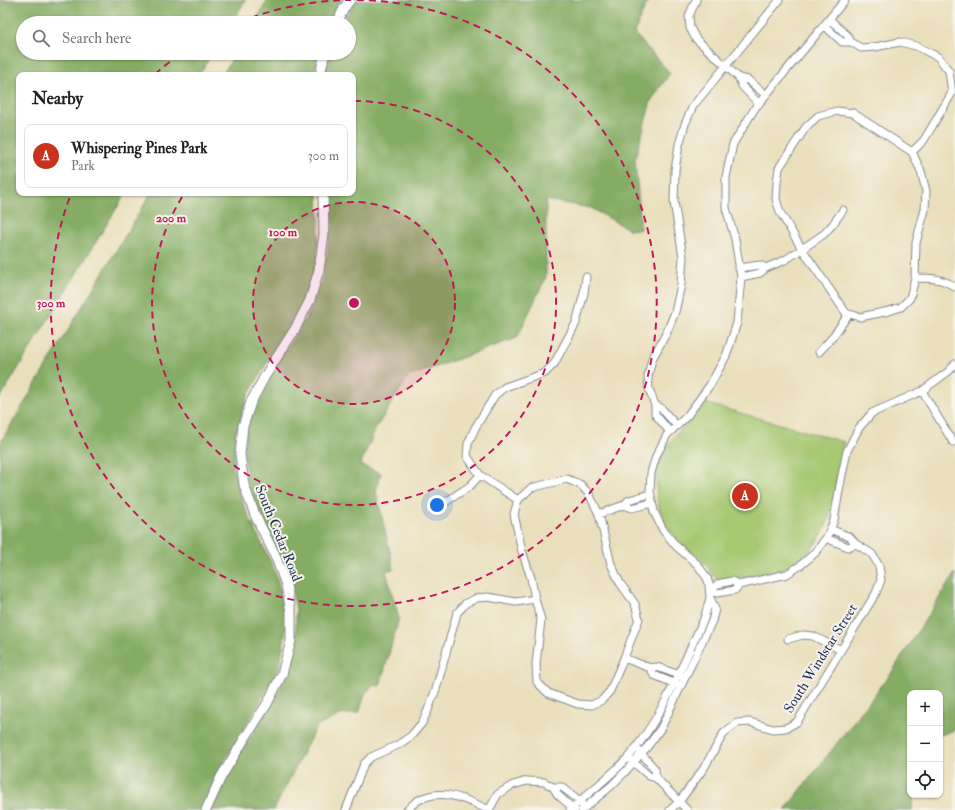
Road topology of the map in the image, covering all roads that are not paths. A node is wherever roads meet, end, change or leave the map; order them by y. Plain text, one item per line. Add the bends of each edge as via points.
1 (350, 0) edge
2 (696, 0) edge
3 (779, 0) edge
4 (845, 0) edge
5 (340, 16) edge
6 (827, 22) junction
7 (323, 60) edge
8 (726, 66) junction
9 (321, 72) edge
10 (739, 78) junction
11 (953, 94) edge
12 (766, 95) junction
13 (759, 104) junction
14 (912, 152) junction
15 (323, 196) edge
16 (843, 210) dead end
17 (802, 250) junction
18 (739, 268) junction
19 (766, 268) junction
20 (586, 277) dead end
21 (740, 278) junction
22 (915, 278) junction
23 (955, 286) edge
24 (849, 314) junction
25 (818, 352) dead end
26 (955, 364) edge
27 (922, 391) junction
28 (655, 405) junction
29 (677, 426) junction
30 (670, 432) junction
31 (952, 442) dead end
32 (480, 474) junction
33 (650, 494) junction
34 (518, 500) junction
35 (652, 503) junction
36 (624, 505) junction
37 (435, 509) dead end
38 (599, 514) junction
39 (830, 529) junction
40 (826, 538) junction
41 (856, 544) junction
42 (710, 590) junction
43 (710, 598) junction
44 (535, 599) junction
45 (788, 639) dead end
46 (841, 650) junction
47 (624, 658) junction
48 (650, 668) junction
49 (678, 675) junction
50 (686, 678) junction
51 (674, 683) junction
52 (682, 686) junction
53 (636, 748) junction
54 (642, 754) junction
55 (628, 757) junction
56 (634, 763) junction
57 (656, 778) junction
58 (553, 787) junction
59 (580, 801) junction
60 (679, 802) junction
61 (573, 809) edge
62 (583, 809) edge
63 (206, 810) edge
64 (346, 810) edge
65 (407, 810) edge
66 (489, 810) edge
67 (670, 810) edge
68 (687, 810) edge

1 - 5 street
2 - 8 street via 689,16 690,28 696,39
3 - 8 street
4 - 6 street
6 - 11 street via 861,48 900,42 916,46 938,57 949,71
6 - 12 street
7 - 9 street
8 - 10 street
8 - 28 street via 693,106 679,145 674,170 674,202 683,257 681,285 667,332 652,359 648,376 649,389
10 - 12 street via 748,80
10 - 13 street via 742,86
11 - 14 street via 924,140
12 - 13 street
13 - 18 street via 733,144 726,178 726,208 735,239
14 - 17 street via 853,113 837,111 818,116 806,127 779,168 777,183 776,199 780,212
14 - 22 street via 921,171 926,191 925,209 916,243
15 - 63 street, South Cedar Road via 324,234 319,270 310,300 251,402 243,426 240,454 244,485 286,585 291,612 291,641 282,674 267,704 221,777
16 - 17 street via 824,234
17 - 19 street
17 - 24 street
18 - 19 street via 760,265
18 - 21 street
19 - 21 street via 760,273
20 - 32 street via 576,323 554,364 545,373 505,387 495,396 475,428 468,444 468,456
21 - 29 street via 737,323 726,356 710,385
22 - 23 street via 934,278
22 - 24 street via 910,298 901,307 860,317
24 - 25 street
26 - 27 street
27 - 31 street
27 - 39 street via 872,413 859,428 848,451
28 - 29 street
28 - 30 street via 655,414
29 - 30 street
30 - 33 street via 656,456 651,473
32 - 34 street
32 - 37 street via 470,486
33 - 35 street
33 - 36 street via 629,500
34 - 38 street via 531,488 567,479 581,484
34 - 44 street via 514,514
35 - 36 street via 632,508
35 - 42 street via 663,530 676,546 697,564 707,578
36 - 38 street
38 - 47 street via 611,564 620,583 635,604 639,619
39 - 40 street
39 - 41 street, South Windstar Street via 850,537
40 - 41 street via 848,547
40 - 42 street via 816,552 787,574 739,585 732,582 718,584
41 - 46 street, South Windstar Street via 872,554 879,566 881,580 876,593
42 - 43 street
43 - 49 street via 704,619
43 - 50 street via 715,609 712,621
44 - 47 street via 541,620 536,664 537,682 548,693 578,704 592,705 602,700 610,691
44 - 64 street via 516,602 488,597 477,598 457,613 436,689 422,723 411,736 371,757 364,764
45 - 46 street via 803,635 813,636
46 - 60 street, South Windstar Street via 797,722 786,728 773,729 750,722 737,723 724,733 704,768
47 - 48 street
48 - 49 street via 657,667
48 - 51 street via 654,675
49 - 50 street
49 - 51 street
50 - 52 street
51 - 52 street
51 - 53 street via 654,722
52 - 54 street via 661,728
53 - 54 street
53 - 55 street
54 - 56 street
54 - 57 street via 655,769
55 - 56 street
55 - 59 street
56 - 57 street via 649,776
56 - 62 street
57 - 60 street
58 - 59 street via 562,787
58 - 61 street
58 - 66 street via 544,782 527,781 513,785 498,794
59 - 61 street
59 - 62 street
60 - 67 street, South Windstar Street
60 - 68 street
65 - 66 street via 417,800 430,795 447,794 461,797

